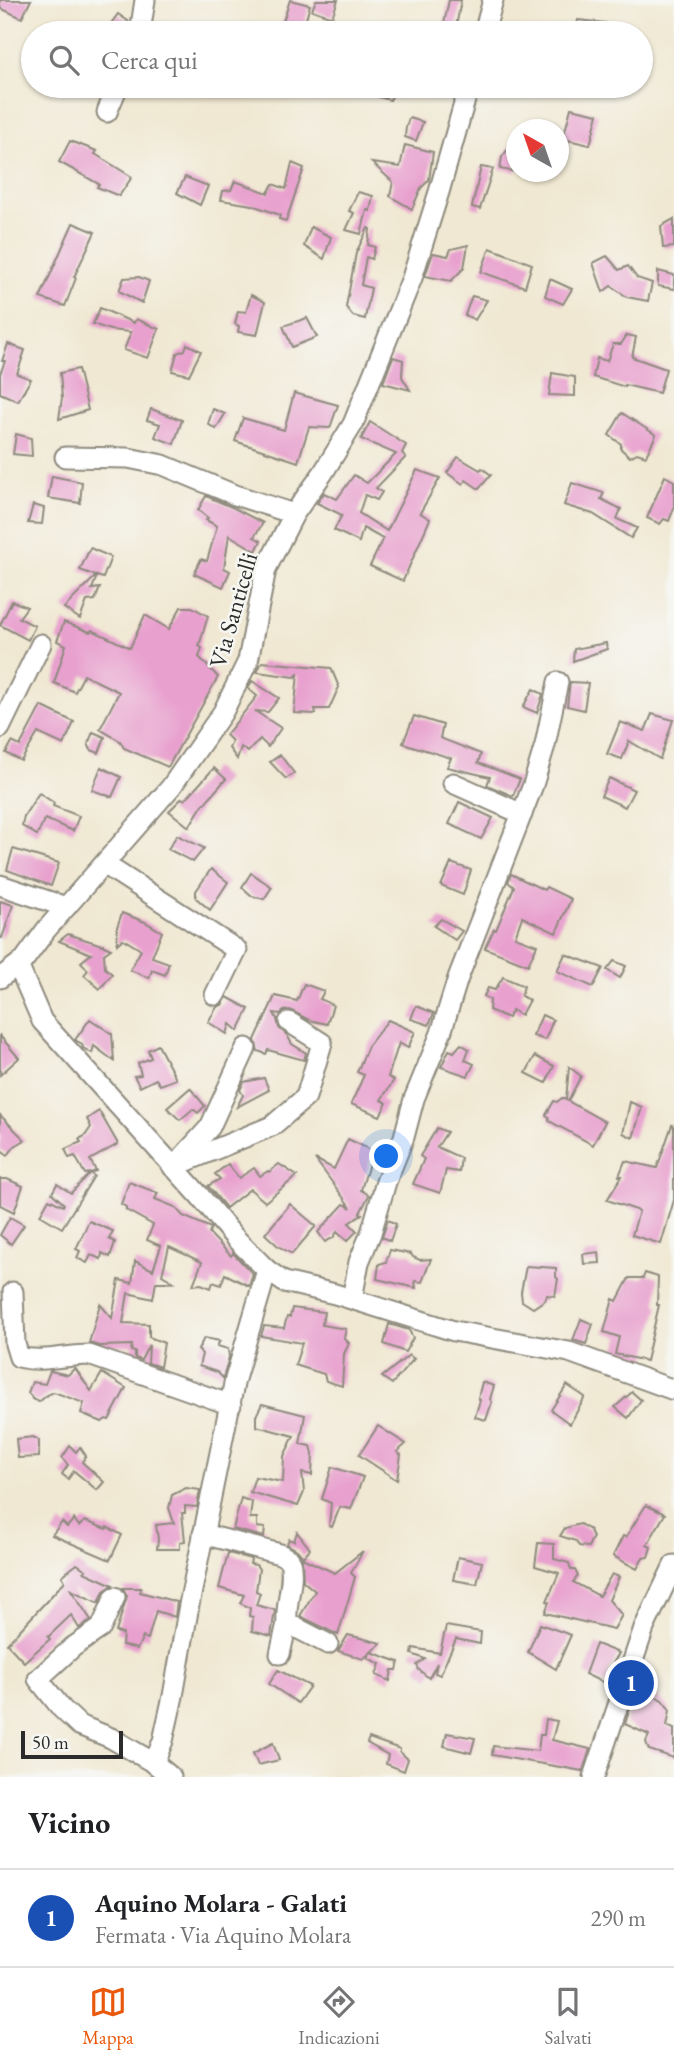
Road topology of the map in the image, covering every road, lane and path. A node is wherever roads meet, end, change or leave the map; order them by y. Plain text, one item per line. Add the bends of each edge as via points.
1 (145, 0) edge
2 (494, 0) edge
3 (142, 21) edge
4 (488, 21) edge
5 (113, 98) edge
6 (466, 98) edge
7 (107, 112) dead end
8 (65, 457) dead end
9 (293, 514) junction
10 (41, 644) dead end
11 (558, 682) dead end
12 (0, 728) edge
13 (453, 782) dead end
14 (522, 814) junction
15 (104, 864) junction
16 (0, 885) edge
17 (66, 907) junction
18 (18, 965) junction
19 (0, 978) edge
20 (215, 995) dead end
21 (289, 1022) dead end
22 (246, 1048) dead end
23 (173, 1167) junction
24 (267, 1270) junction
25 (13, 1292) dead end
26 (352, 1299) junction
27 (674, 1390) edge
28 (231, 1405) junction
29 (203, 1534) junction
30 (674, 1565) edge
31 (115, 1597) dead end
32 (287, 1623) junction
33 (328, 1643) dead end
34 (280, 1654) dead end
35 (154, 1763) junction
36 (171, 1777) edge
37 (594, 1777) edge

1 - 3 street
2 - 4 street
5 - 7 street
6 - 9 street, Via Santicelli via 412,278 353,424
8 - 9 street via 128,458 163,466
9 - 15 street, Via Santicelli via 266,569 248,661 223,712 172,787
10 - 12 street
11 - 14 street via 545,745
13 - 14 street
14 - 26 street via 414,1099 359,1262
15 - 17 street, Via Santicelli
15 - 20 street via 237,950
16 - 17 street
17 - 18 street, Via Santicelli
18 - 19 street, Via Santicelli
18 - 23 street via 42,1021
21 - 23 street via 322,1042 306,1097 272,1126
22 - 23 street via 210,1128
23 - 24 street
24 - 26 street via 284,1282
24 - 28 street
25 - 28 street via 19,1357 89,1355
26 - 27 street via 454,1331 569,1352
28 - 29 street
29 - 32 street via 290,1560 293,1574
29 - 35 street via 173,1696
30 - 37 street via 644,1628
31 - 35 street via 101,1628 38,1679 79,1725
32 - 33 street
32 - 34 street
35 - 36 street

